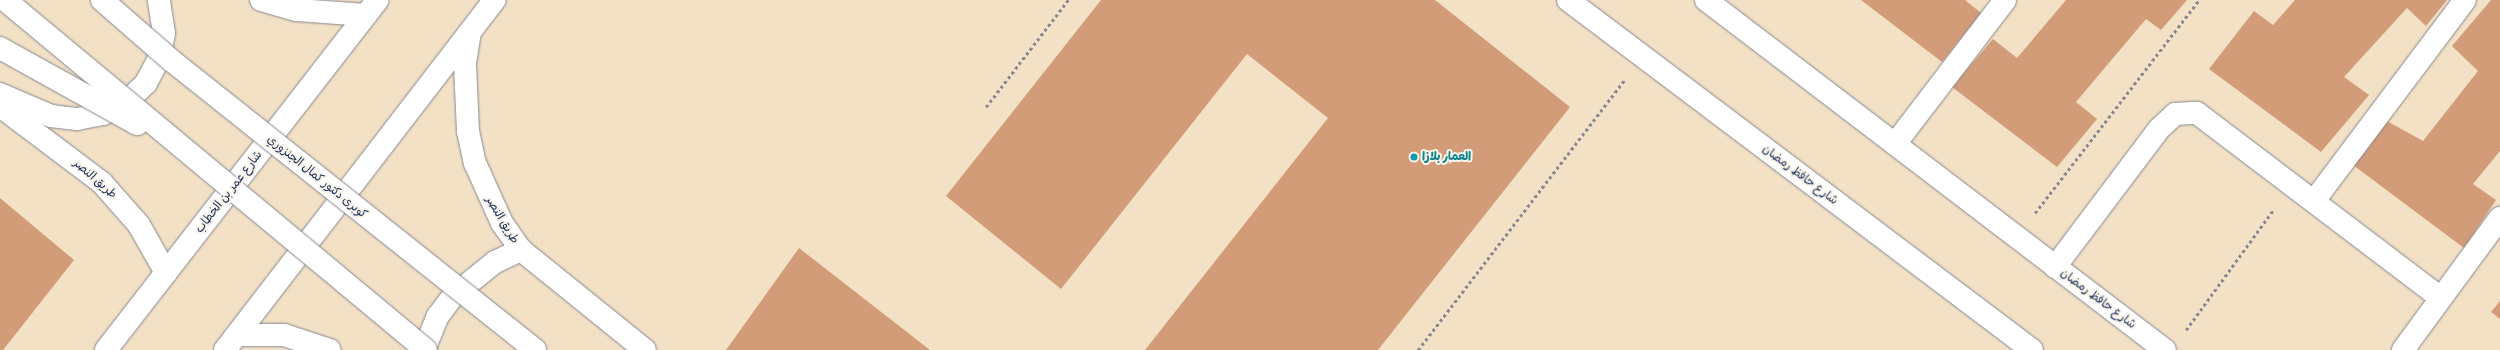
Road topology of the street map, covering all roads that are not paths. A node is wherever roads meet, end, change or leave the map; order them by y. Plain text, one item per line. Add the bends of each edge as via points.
1 (6, 0) edge
2 (102, 0) edge
3 (159, 0) edge
4 (261, 0) edge
5 (495, 0) edge
6 (1568, 0) edge
7 (1706, 0) edge
8 (2005, 0) edge
9 (2465, 0) edge
10 (371, 7) edge
11 (470, 32) junction
12 (0, 48) edge
13 (0, 94) edge
14 (0, 106) edge
15 (1895, 144) junction
16 (176, 145) junction
17 (2314, 201) junction
18 (2500, 218) edge
19 (521, 250) junction
20 (2055, 267) junction
21 (166, 273) junction
22 (2441, 298) junction
23 (231, 343) edge
24 (2173, 344) edge
25 (106, 350) edge
26 (330, 350) edge
27 (425, 350) edge
28 (535, 350) edge
29 (645, 350) edge
30 (2032, 350) edge
31 (2403, 350) edge

1 - 16 main road, bridge
2 - 28 main road, كوبرى دكتور كمال الجنزوري, bridge via 172,61
3 - 13 main road via 164,33 159,59 146,83 127,101 103,114 77,118 51,116
4 - 10 main road via 297,10
5 - 11 main road
6 - 30 main road, شارع حافظ رمضان
7 - 15 main road, شارع حافظ رمضان
8 - 15 main road
9 - 17 main road
10 - 21 main road, شارع عمر بن الخطاب
11 - 19 main road, طريق النصر via 464,98 475,163 496,212
11 - 23 main road
12 - 16 main road, bridge
14 - 21 main road, طريق النصر via 102,182 123,203 154,248
15 - 20 main road, شارع حافظ رمضان
16 - 27 main road, bridge
17 - 20 main road via 2197,113 2176,114 2158,129
17 - 22 main road
18 - 22 main road
19 - 27 main road via 495,262 454,295 438,316
19 - 29 main road, طريق النصر
20 - 24 main road, شارع حافظ رمضان
21 - 25 main road, شارع عمر بن الخطاب
22 - 31 main road
23 - 26 main road via 284,335

